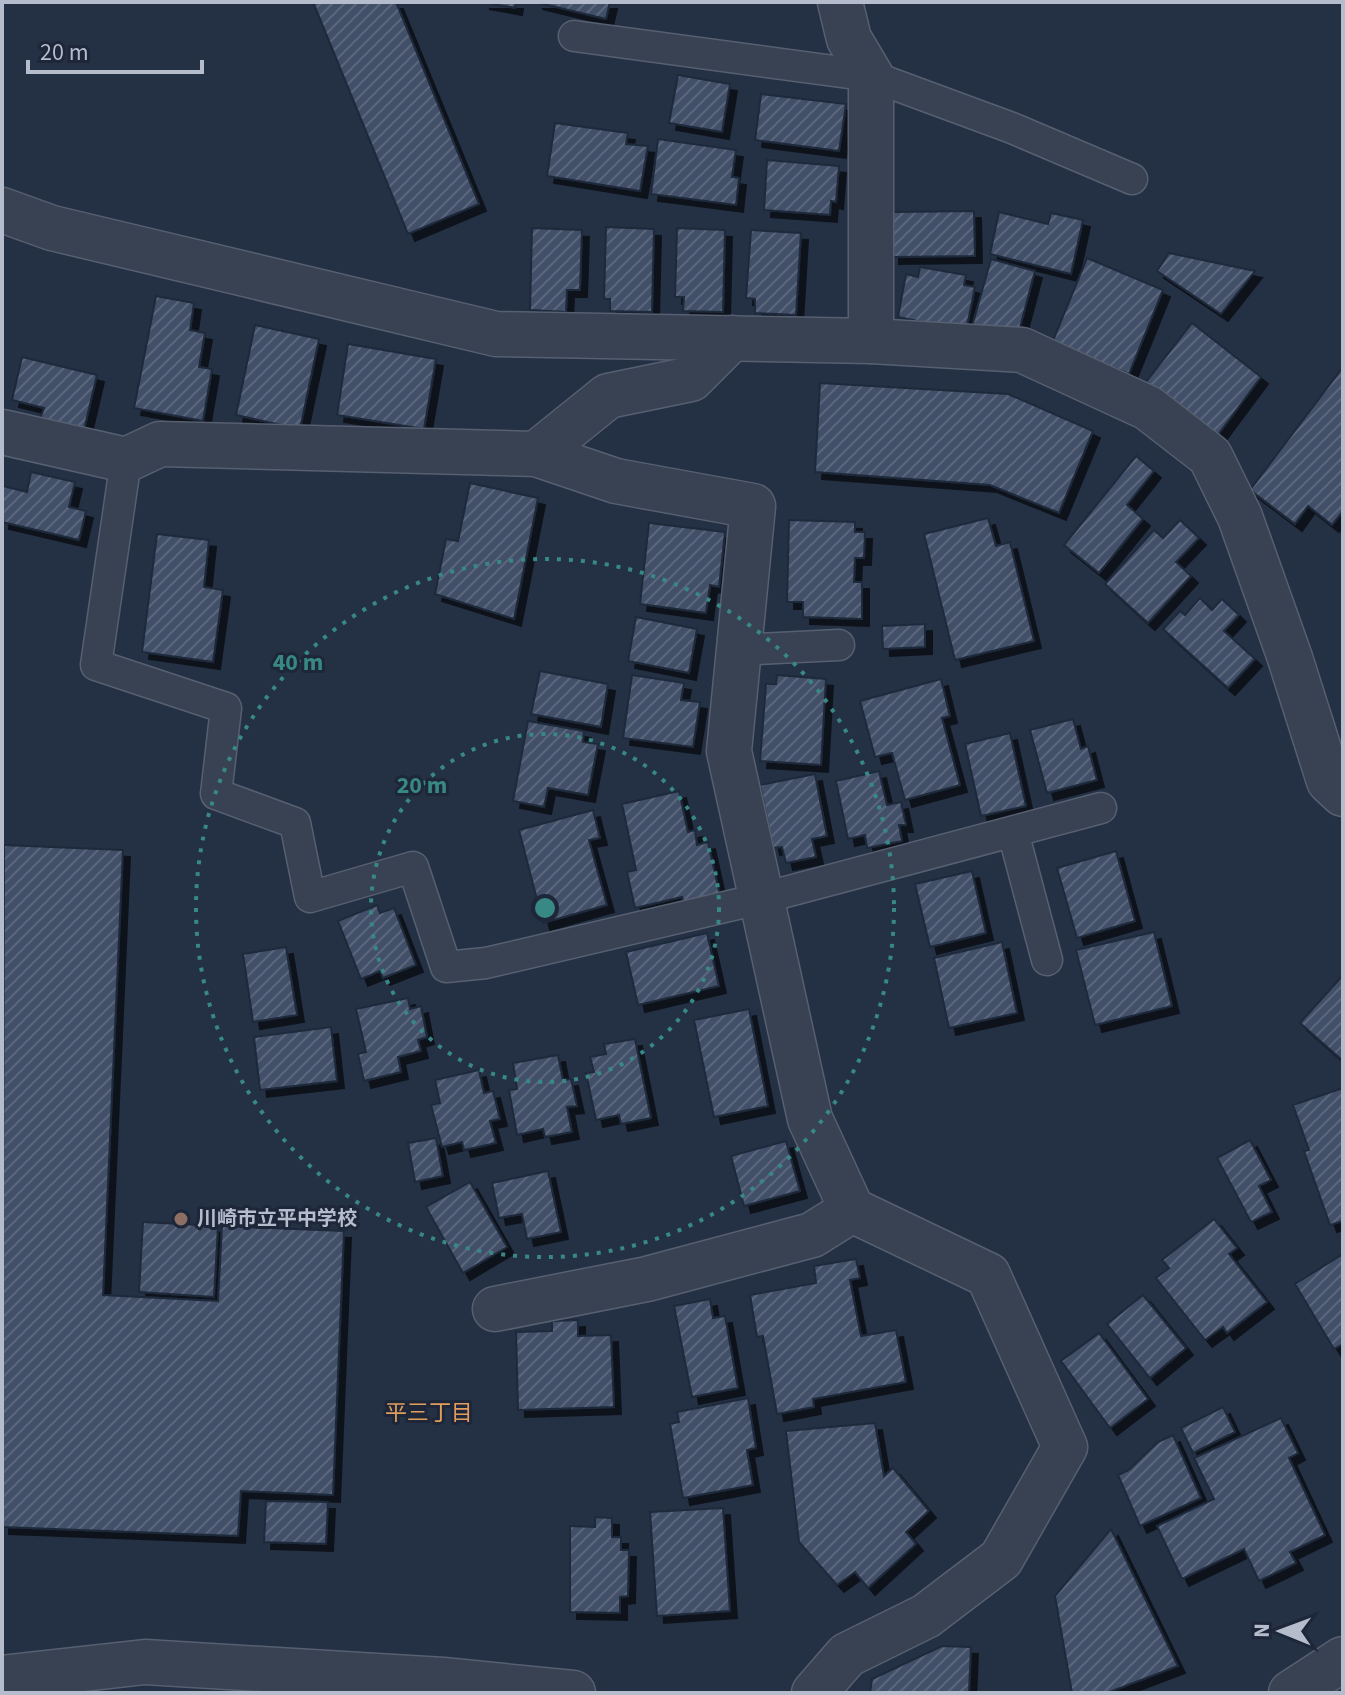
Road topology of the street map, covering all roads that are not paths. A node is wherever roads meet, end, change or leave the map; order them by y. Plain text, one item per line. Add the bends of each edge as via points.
1 (840, 2) edge
2 (574, 36) dead end
3 (871, 76) junction
4 (1132, 179) dead end
5 (2, 210) edge
6 (732, 338) junction
7 (871, 341) junction
8 (2, 432) edge
9 (536, 454) junction
10 (126, 460) junction
11 (839, 645) dead end
12 (738, 650) junction
13 (1343, 794) edge
14 (1101, 808) dead end
15 (1013, 832) junction
16 (759, 899) junction
17 (1047, 960) dead end
18 (852, 1210) junction
19 (495, 1309) dead end
20 (1343, 1659) edge
21 (2, 1678) edge
22 (573, 1693) edge
23 (814, 1693) edge
24 (1291, 1693) edge

1 - 3 street via 849,39
2 - 3 lane
3 - 4 lane
3 - 7 street
5 - 6 street via 52,228 496,334
6 - 7 street
6 - 9 street via 691,379 608,396
7 - 13 street via 1022,350 1148,408 1210,456 1240,517 1329,781
8 - 10 street
9 - 10 street via 160,444
9 - 12 street via 616,481 753,506
10 - 16 lane via 96,665 226,708 216,794 295,823 310,897 413,867 446,967 486,963
11 - 12 lane
12 - 16 street via 729,751
14 - 15 lane
15 - 16 lane
15 - 17 lane
16 - 18 street via 810,1119
18 - 19 street via 812,1235 647,1279
18 - 23 street via 988,1275 1065,1447 1001,1559 926,1616 847,1655
20 - 24 street
21 - 22 street via 145,1662

